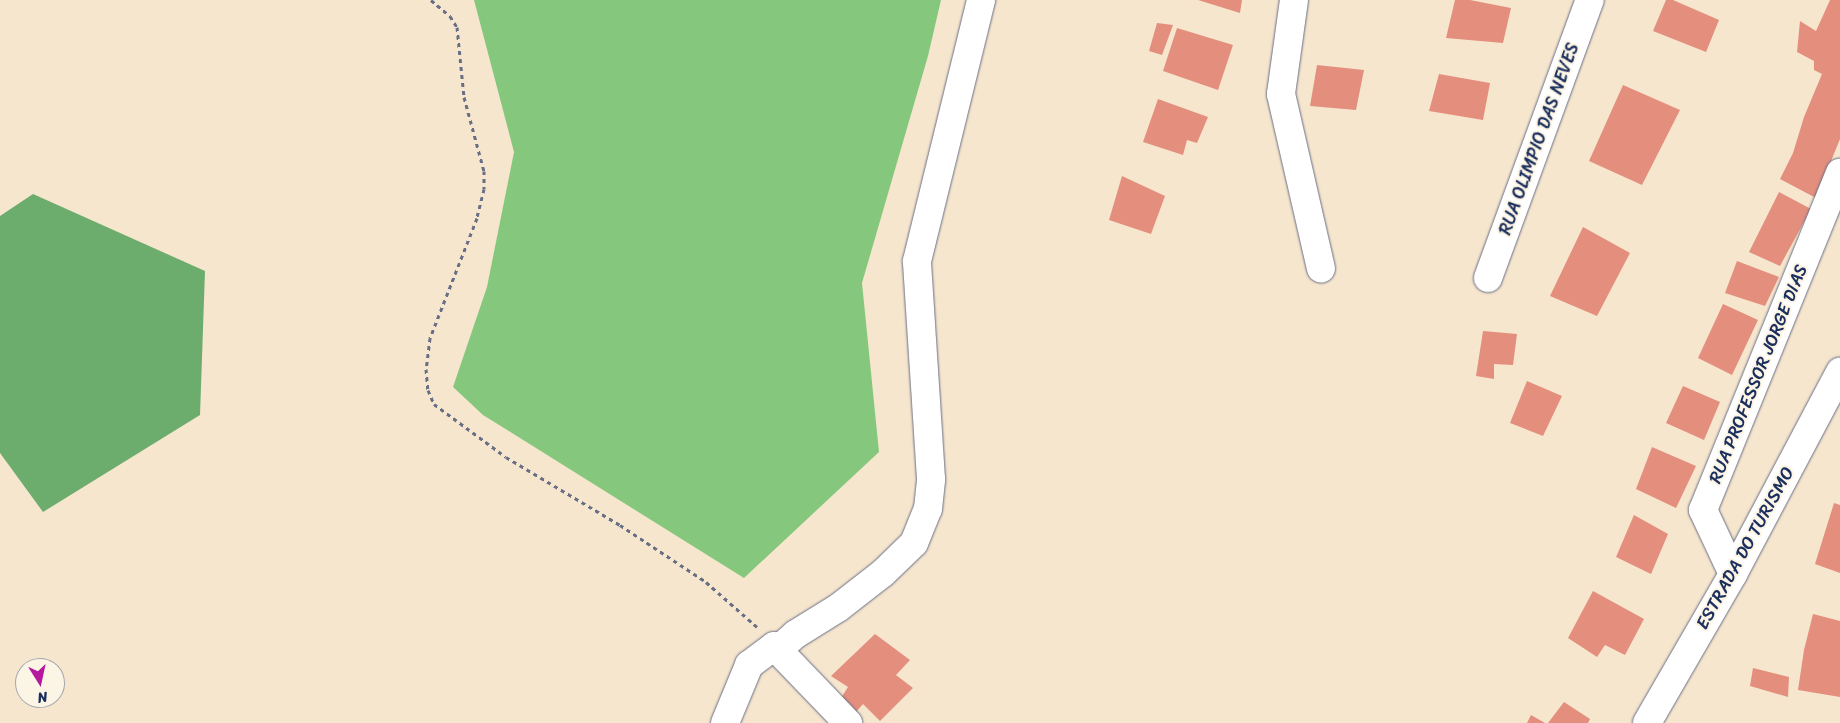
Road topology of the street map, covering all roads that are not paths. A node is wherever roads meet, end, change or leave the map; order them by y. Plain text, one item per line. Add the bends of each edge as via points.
1 (981, 0) edge
2 (1294, 0) edge
3 (1590, 0) edge
4 (1840, 173) edge
5 (1321, 268) dead end
6 (1488, 278) dead end
7 (1840, 372) edge
8 (1734, 574) junction
9 (776, 648) junction
10 (725, 723) edge
11 (848, 723) edge
12 (1647, 723) edge

1 - 9 street via 917,261 931,479 928,509 914,543 883,573 838,608
2 - 5 street via 1282,94
3 - 6 street, RUA OLIMPIO DAS NEVES
4 - 8 street, RUA PROFESSOR JORGE DIAS via 1703,510
7 - 8 street, ESTRADA DO TURISMO
8 - 12 street, ESTRADA DO TURISMO
9 - 10 street via 749,665
9 - 11 street

